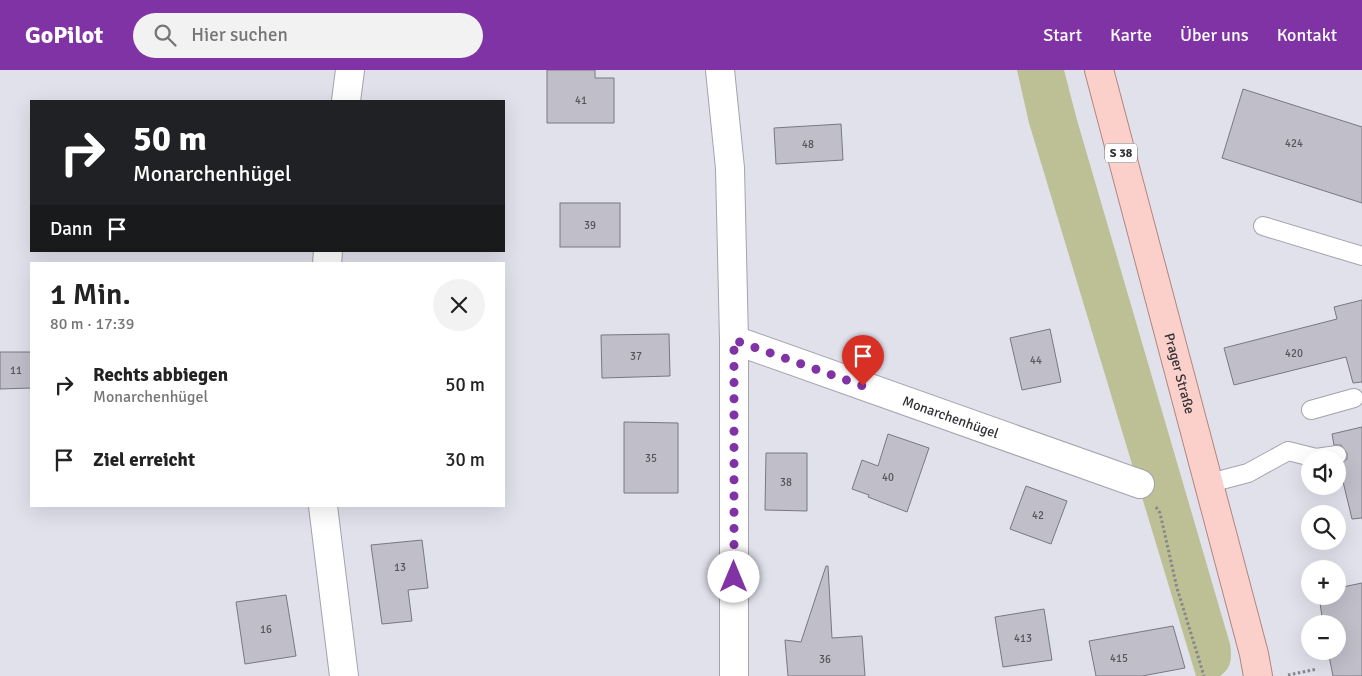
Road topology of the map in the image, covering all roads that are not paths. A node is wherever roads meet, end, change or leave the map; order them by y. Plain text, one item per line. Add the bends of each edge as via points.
1 (350, 70) edge
2 (720, 70) edge
3 (1099, 70) edge
4 (346, 100) edge
5 (1262, 226) dead end
6 (1362, 256) edge
7 (734, 340) junction
8 (1354, 398) dead end
9 (1311, 410) dead end
10 (1301, 454) edge
11 (1210, 483) junction
12 (1140, 484) road end
13 (324, 507) edge
14 (344, 676) edge
15 (734, 676) edge
16 (1258, 676) edge

1 - 4 street
2 - 7 street via 730,168
3 - 11 main road, Prager Straße / S 38
5 - 6 lane
7 - 12 street, Monarchenhügel
7 - 15 street
8 - 9 lane
10 - 11 lane via 1288,451 1248,473
11 - 16 main road, Prager Straße
13 - 14 street

